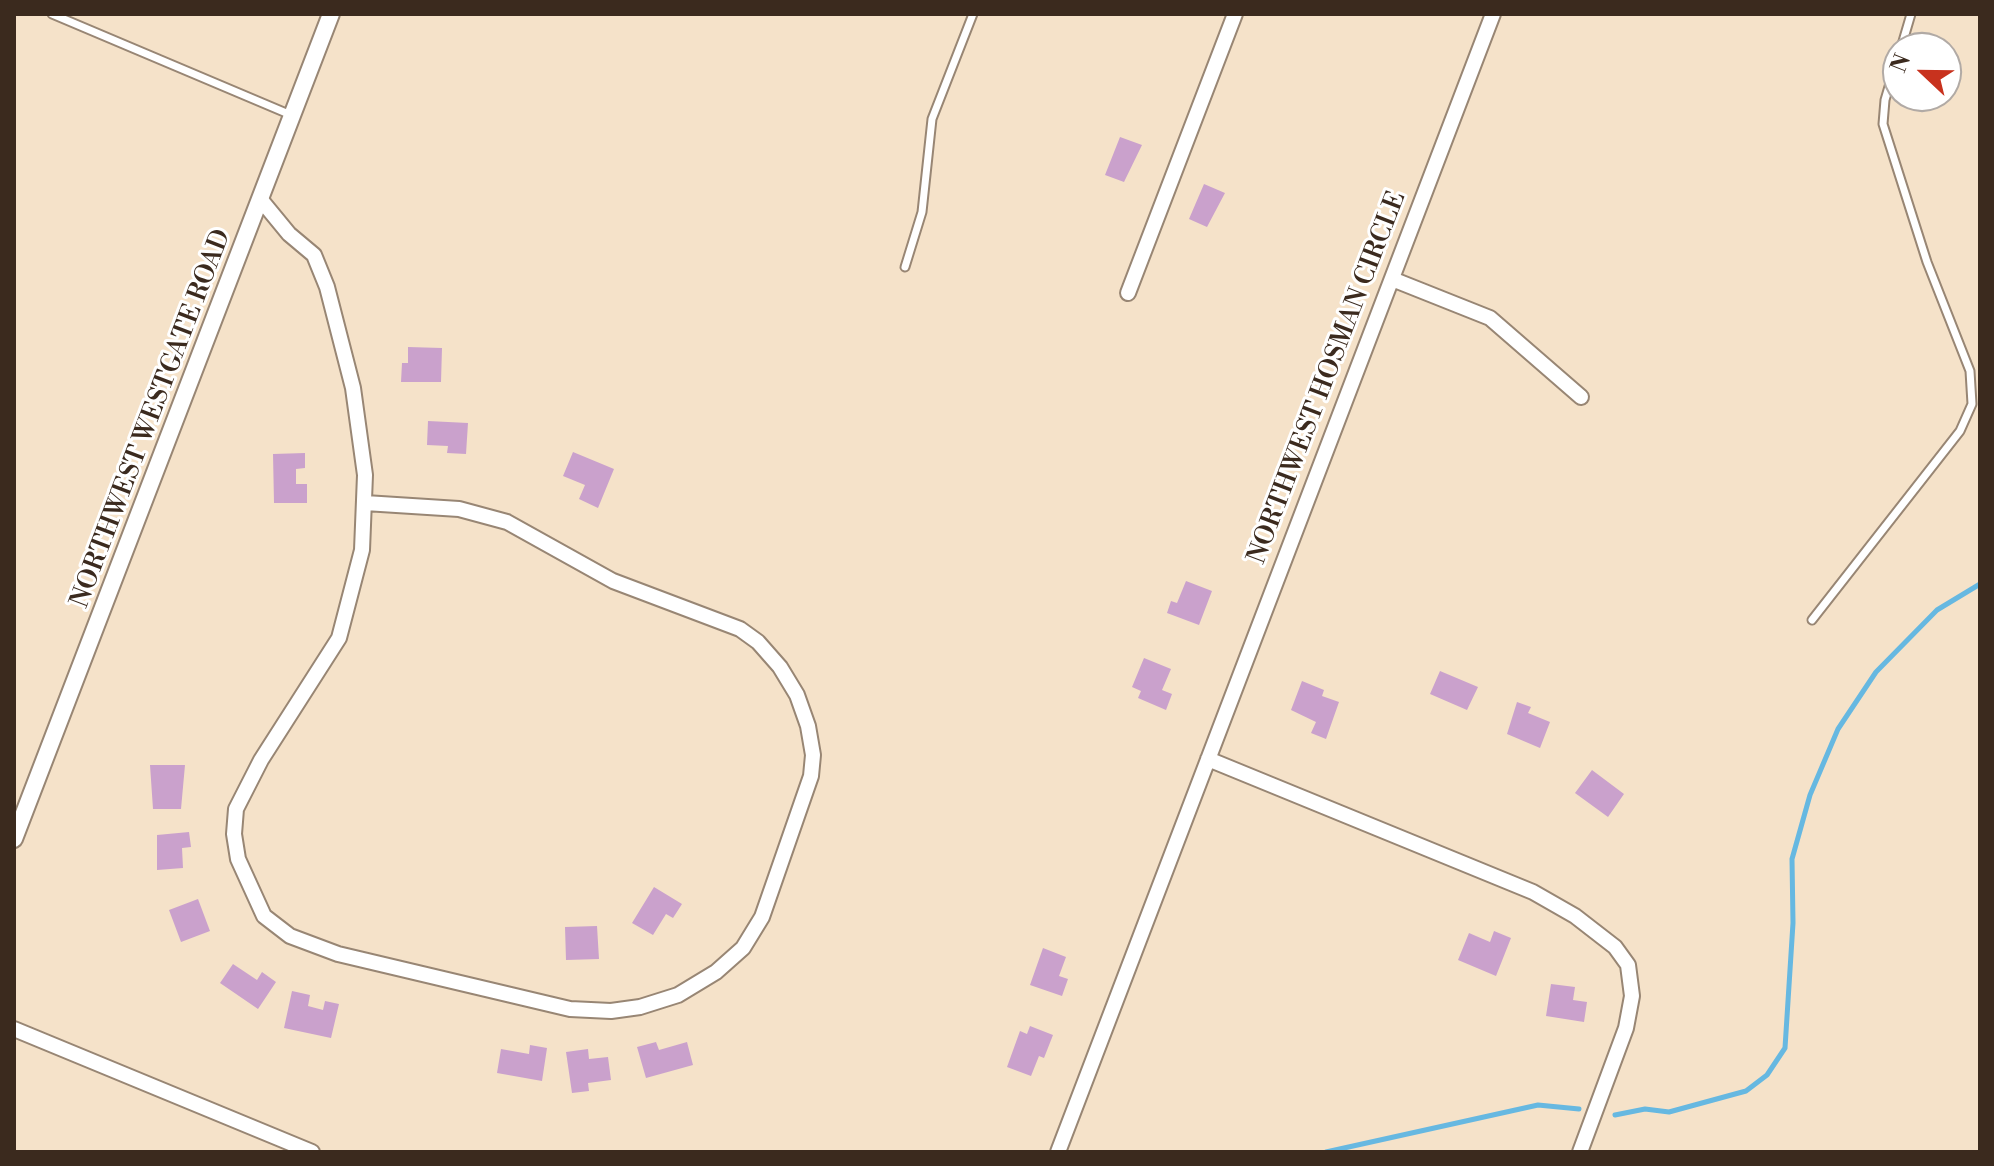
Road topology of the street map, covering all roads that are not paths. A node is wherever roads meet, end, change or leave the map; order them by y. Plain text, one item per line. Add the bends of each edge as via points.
1 (52, 14) edge
2 (331, 14) edge
3 (973, 14) edge
4 (1235, 14) edge
5 (1493, 14) edge
6 (1884, 112) edge
7 (293, 115) junction
8 (261, 200) junction
9 (905, 267) dead end
10 (1392, 279) junction
11 (1128, 293) dead end
12 (1581, 397) dead end
13 (365, 503) junction
14 (1812, 620) dead end
15 (1208, 759) junction
16 (14, 839) edge
17 (14, 1029) edge
18 (312, 1152) edge
19 (1058, 1152) edge
20 (1580, 1152) edge

1 - 7 lane
2 - 7 street, NORTHWEST WESTGATE ROAD
3 - 9 lane via 932,119 922,212
4 - 11 street
5 - 10 street, NORTHWEST HOSMAN CIRCLE
6 - 14 lane via 1883,124 1918,239 1970,371 1972,404 1960,431
7 - 8 street, NORTHWEST WESTGATE ROAD
8 - 13 street via 314,255 327,287 353,388
8 - 16 street, NORTHWEST WESTGATE ROAD
10 - 12 street via 1490,318
10 - 15 street, NORTHWEST HOSMAN CIRCLE
13 - 13 street via 459,509 507,522 613,581 740,629 780,667 808,726 811,776 762,917 743,948 716,972 678,995 640,1007 570,1009 338,954 290,936 264,916 238,859 236,809 339,638 362,550
15 - 19 street, NORTHWEST HOSMAN CIRCLE
15 - 20 street via 1533,892 1615,947 1628,965 1632,996 1626,1028
17 - 18 street

